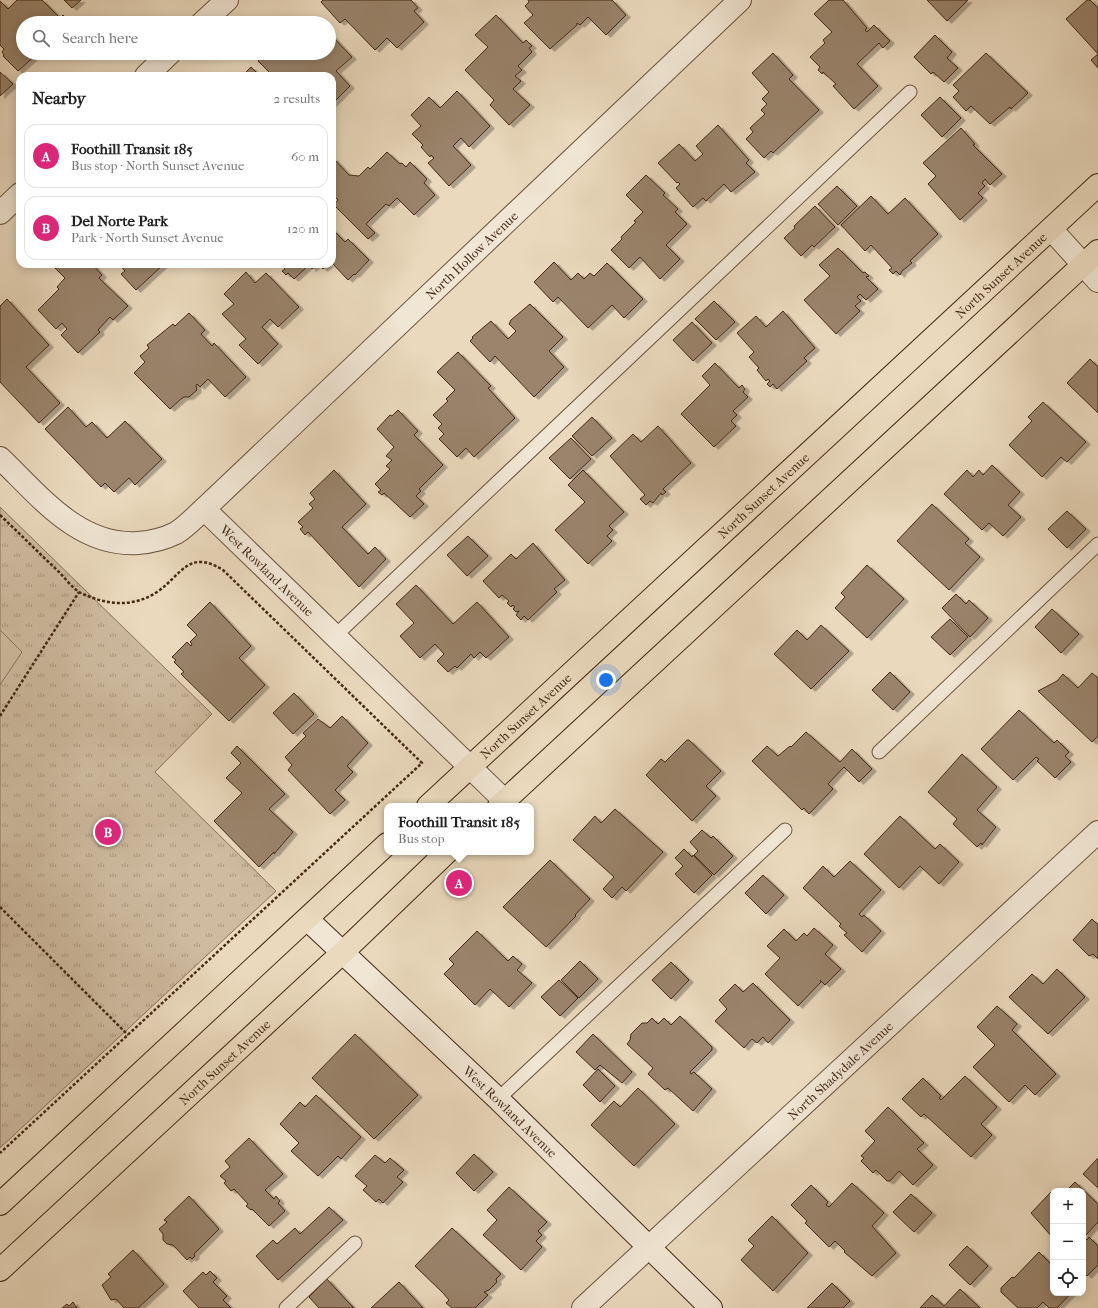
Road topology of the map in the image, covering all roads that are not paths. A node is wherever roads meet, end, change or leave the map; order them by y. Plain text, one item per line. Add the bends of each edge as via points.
1 (226, 0) edge
2 (740, 0) edge
3 (209, 16) edge
4 (163, 60) edge
5 (150, 72) edge
6 (910, 92) dead end
7 (1098, 185) edge
8 (16, 198) edge
9 (0, 213) edge
10 (1051, 229) junction
11 (1090, 258) edge
12 (1098, 281) edge
13 (0, 458) edge
14 (204, 509) junction
15 (1098, 544) edge
16 (335, 636) junction
17 (879, 752) dead end
18 (470, 766) junction
19 (431, 803) edge
20 (501, 803) edge
21 (503, 803) edge
22 (784, 830) dead end
23 (1098, 832) edge
24 (384, 847) edge
25 (444, 855) edge
26 (307, 919) junction
27 (342, 953) junction
28 (498, 1099) junction
29 (0, 1204) edge
30 (354, 1243) dead end
31 (648, 1247) junction
32 (0, 1270) edge
33 (286, 1308) edge
34 (583, 1308) edge
35 (711, 1308) edge

1 - 3 street
2 - 14 street, North Hollow Avenue
4 - 5 street
6 - 16 lane
7 - 10 main road, North Sunset Avenue
8 - 9 street
10 - 11 street
10 - 18 main road, North Sunset Avenue
11 - 12 street
11 - 21 main road
13 - 14 street via 76,528 110,540 127,543 159,540 176,532
14 - 16 street, West Rowland Avenue
15 - 17 lane
16 - 18 street, West Rowland Avenue
18 - 19 main road, North Sunset Avenue
18 - 20 street, West Rowland Avenue
22 - 28 lane
23 - 31 street, North Shadydale Avenue
24 - 26 main road
25 - 27 main road, North Sunset Avenue
26 - 27 street, West Rowland Avenue
26 - 29 main road
27 - 28 street, West Rowland Avenue
27 - 32 main road, North Sunset Avenue
28 - 31 street, West Rowland Avenue
30 - 33 lane
31 - 34 street, North Shadydale Avenue
31 - 35 street, West Rowland Avenue

